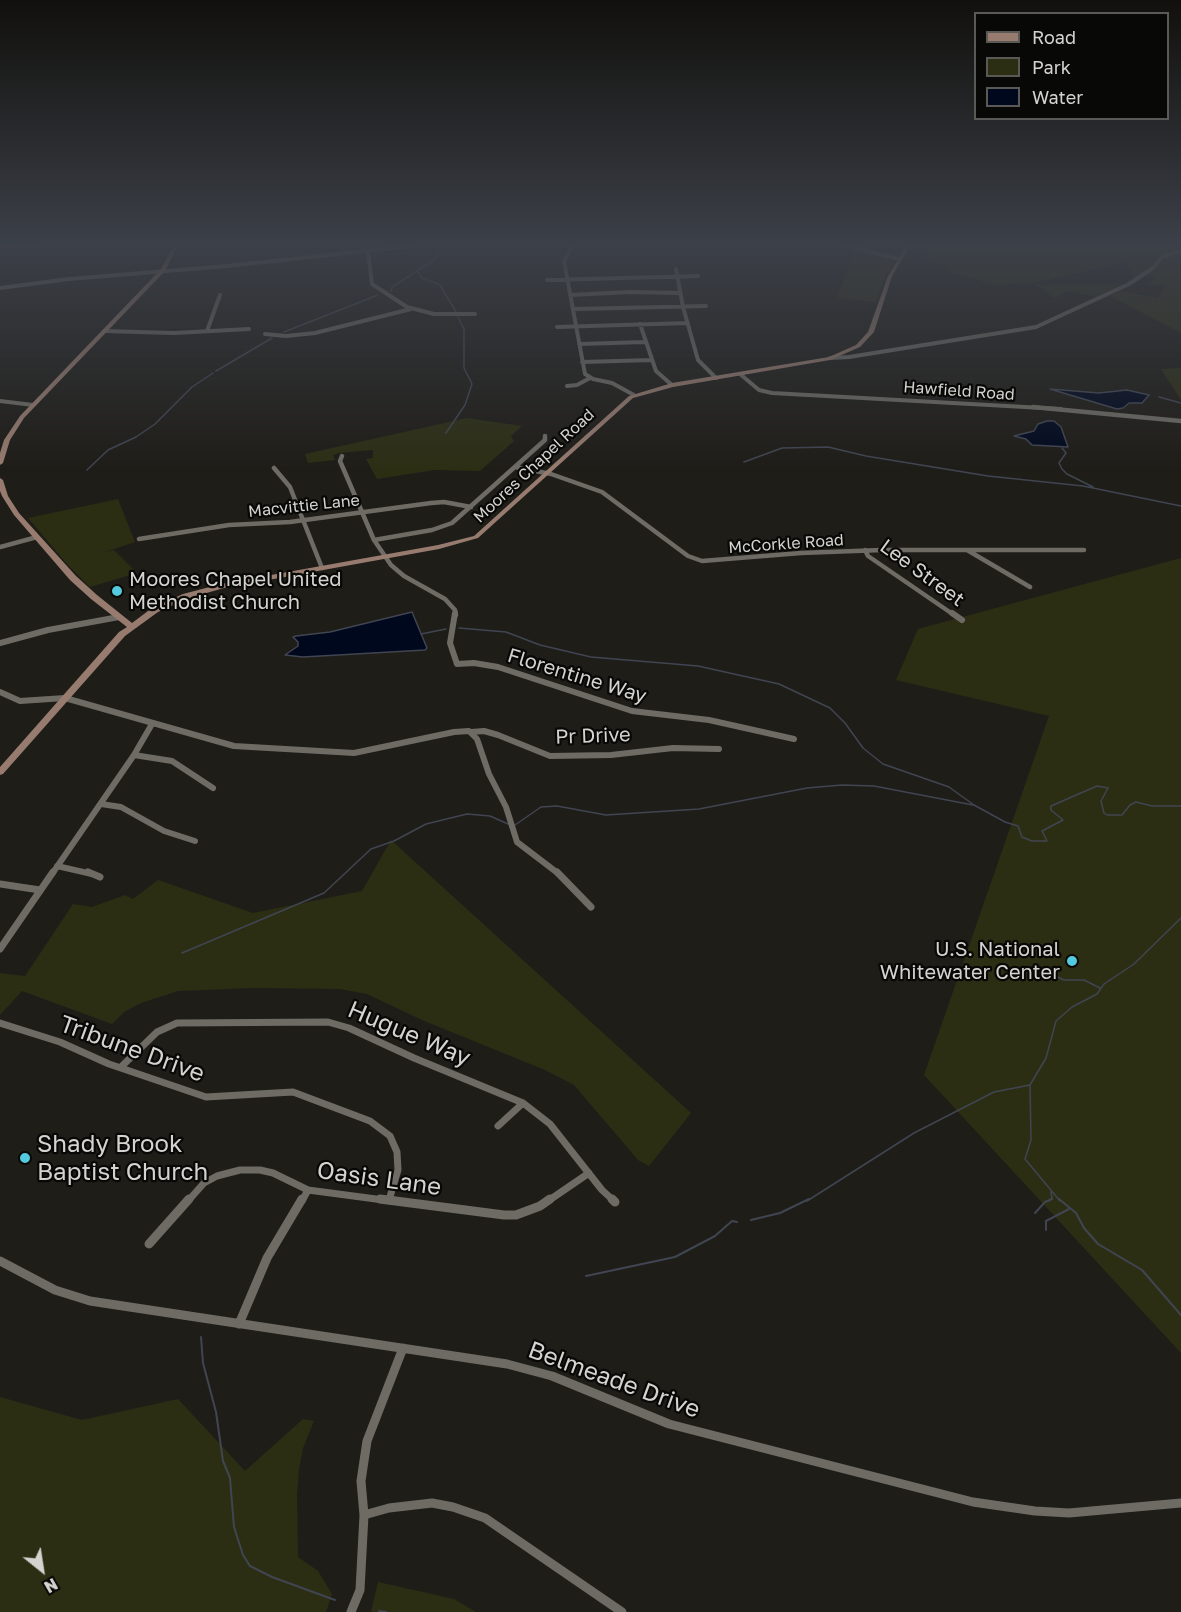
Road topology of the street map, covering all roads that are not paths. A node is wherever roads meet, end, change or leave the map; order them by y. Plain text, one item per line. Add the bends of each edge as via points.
1 (115, 320) edge
2 (211, 320) edge
3 (366, 320) edge
4 (575, 320) edge
5 (875, 320) edge
6 (1050, 320) edge
7 (688, 323) joint
8 (640, 324) junction
9 (576, 326) junction
10 (557, 327) dead end
11 (249, 329) dead end
12 (105, 331) junction
13 (207, 331) junction
14 (265, 334) dead end
15 (645, 342) junction
16 (579, 344) junction
17 (830, 358) junction
18 (652, 360) junction
19 (582, 362) junction
20 (740, 374) junction
21 (590, 378) junction
22 (716, 378) junction
23 (672, 385) junction
24 (567, 386) dead end
25 (634, 396) junction
26 (0, 401) edge
27 (33, 405) junction
28 (1181, 421) edge
29 (545, 436) dead end
30 (342, 456) dead end
31 (0, 463) edge
32 (515, 466) junction
33 (274, 468) dead end
34 (547, 472) junction
35 (0, 480) edge
36 (2, 497) edge
37 (471, 507) junction
38 (363, 512) junction
39 (303, 520) junction
40 (37, 537) junction
41 (140, 539) dead end
42 (374, 540) junction
43 (0, 547) edge
44 (967, 549) junction
45 (865, 550) junction
46 (1084, 550) dead end
47 (386, 556) junction
48 (322, 568) junction
49 (1030, 587) dead end
50 (119, 617) junction
51 (962, 620) dead end
52 (131, 626) junction
53 (0, 642) edge
54 (0, 692) edge
55 (65, 698) junction
56 (152, 724) junction
57 (471, 732) junction
58 (794, 739) dead end
59 (719, 750) dead end
60 (134, 755) junction
61 (0, 772) edge
62 (213, 788) dead end
63 (100, 804) junction
64 (195, 841) dead end
65 (57, 866) junction
66 (100, 877) dead end
67 (0, 884) edge
68 (40, 890) junction
69 (591, 907) dead end
70 (0, 949) edge
71 (0, 1023) edge
72 (121, 1067) junction
73 (523, 1103) junction
74 (498, 1126) dead end
75 (589, 1173) junction
76 (308, 1190) junction
77 (389, 1200) junction
78 (615, 1202) dead end
79 (149, 1244) dead end
80 (0, 1261) edge
81 (239, 1324) junction
82 (403, 1348) junction
83 (1181, 1503) edge
84 (364, 1515) junction
85 (351, 1612) edge
86 (622, 1612) edge

1 - 12 main road
2 - 13 street
3 - 14 street via 315,333
4 - 9 street
5 - 17 main road, Moores Chapel Road via 869,337 854,349
6 - 17 street via 1036,327
7 - 8 street
7 - 22 street via 698,360
8 - 9 street
8 - 15 street
9 - 10 street
9 - 16 street
11 - 13 street
12 - 13 street
12 - 27 main road
15 - 16 street
15 - 18 street
16 - 19 street
17 - 20 main road, Moores Chapel Road
18 - 19 street
18 - 23 street via 658,373
19 - 21 street
20 - 22 main road, Moores Chapel Road
20 - 28 street, Hawfield Road via 759,390 772,393 1081,410
21 - 24 street
21 - 25 street via 612,383
22 - 23 main road, Moores Chapel Road
23 - 25 main road, Moores Chapel Road
25 - 34 main road, Moores Chapel Road
26 - 27 street
27 - 31 main road via 11,432
29 - 32 street via 546,440
30 - 38 street via 340,461
32 - 34 street, McCorkle Road
32 - 37 street
33 - 39 street via 290,487
34 - 45 street, McCorkle Road via 607,495 698,561
34 - 47 main road, Moores Chapel Road via 476,537
35 - 36 main road
36 - 40 main road
37 - 38 street, Macvittie Lane via 435,502
37 - 42 street via 448,526
38 - 39 street, Macvittie Lane
38 - 42 street
39 - 41 street, Macvittie Lane via 234,525
39 - 48 street
40 - 43 street
40 - 50 main road via 85,589
42 - 47 street
44 - 45 street, McCorkle Road
44 - 46 street, McCorkle Road
44 - 49 street
45 - 51 street, Lee Street via 868,556
47 - 48 main road, Moores Chapel Road
47 - 58 street, Florentine Way via 404,576 451,605 456,617 450,643 457,664 498,667 632,711 709,720
48 - 52 main road, Moores Chapel Road via 192,594 160,607
50 - 52 main road
50 - 53 street
52 - 55 main road, Moores Chapel Road
54 - 55 street via 20,701
55 - 56 street, Pr Drive
55 - 61 main road, Moores Chapel Road
56 - 57 street, Pr Drive via 217,744 354,753 454,732
56 - 60 street
57 - 59 street, Pr Drive via 498,735 550,756 673,748
57 - 69 street via 506,807 517,842 554,868
60 - 62 street via 168,760
60 - 63 street
63 - 64 street via 121,807 164,831
63 - 65 street
65 - 66 street
65 - 68 street
67 - 68 street
68 - 70 street
71 - 72 street, Tribune Drive
72 - 73 street, Hugue Way via 157,1032 177,1023 328,1022
72 - 77 street, Tribune Drive via 206,1097 293,1092 370,1121 390,1136 397,1152 398,1170
73 - 74 street
73 - 75 street, Hugue Way via 550,1124
75 - 77 street, Oasis Lane via 540,1206 516,1215
75 - 78 street, Hugue Way
76 - 77 street, Oasis Lane
76 - 79 street, Oasis Lane via 260,1170 217,1176 204,1183
76 - 81 street via 267,1258
80 - 81 street, Belmeade Drive via 78,1298
81 - 82 street, Belmeade Drive
82 - 83 street, Belmeade Drive via 507,1364 552,1376 669,1424 973,1502 1069,1513
82 - 84 street via 368,1441 361,1481
84 - 85 street via 360,1590
84 - 86 street via 432,1503 485,1518

